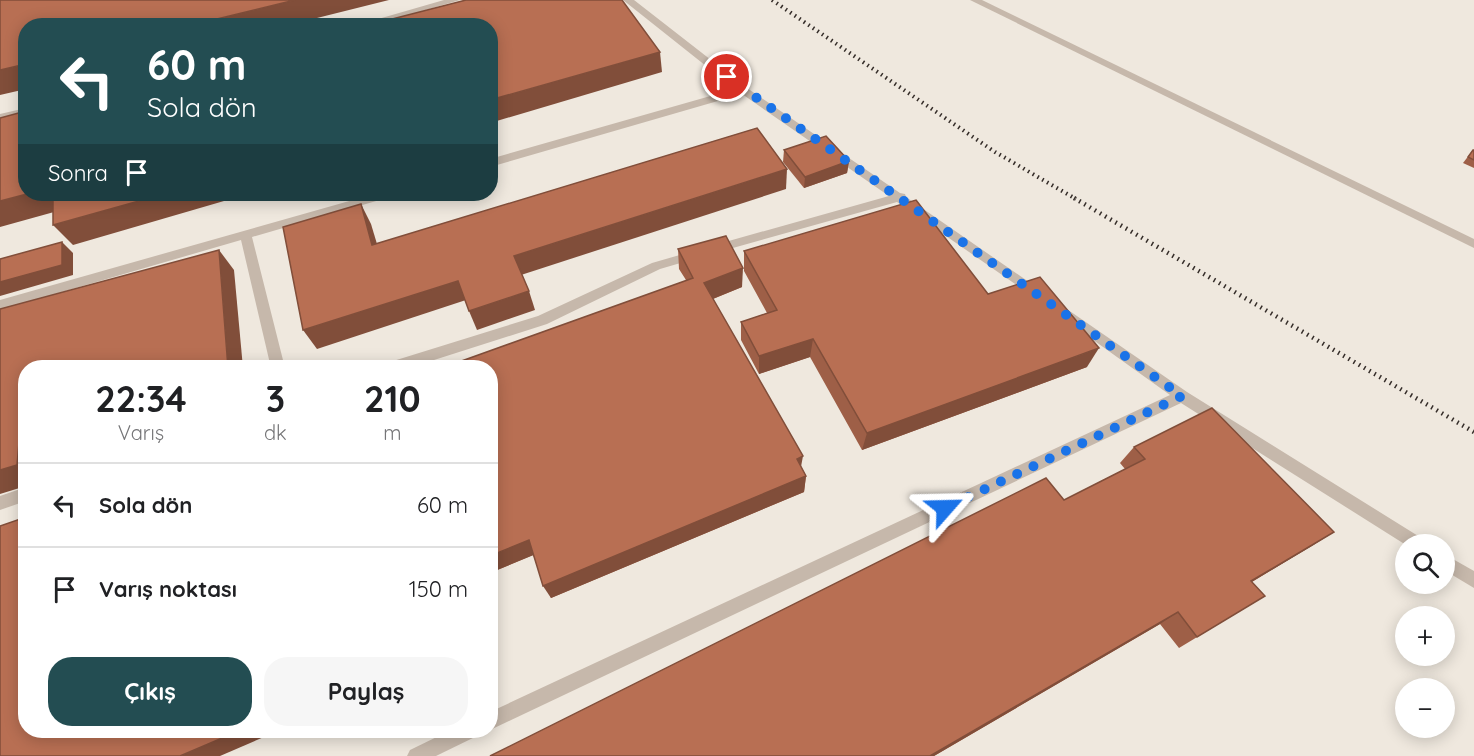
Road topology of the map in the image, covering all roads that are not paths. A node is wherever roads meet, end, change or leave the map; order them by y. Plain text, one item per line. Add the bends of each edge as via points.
1 (455, 0) edge
2 (628, 0) edge
3 (975, 0) edge
4 (388, 18) edge
5 (743, 90) junction
6 (18, 113) edge
7 (0, 117) edge
8 (498, 161) edge
9 (901, 197) junction
10 (361, 201) edge
11 (245, 234) junction
12 (1474, 244) edge
13 (0, 305) edge
14 (276, 360) edge
15 (415, 360) edge
16 (1182, 396) junction
17 (18, 497) edge
18 (0, 503) edge
19 (1402, 534) edge
20 (1455, 568) edge
21 (1474, 580) edge
22 (498, 717) edge
23 (454, 738) edge
24 (416, 756) edge

1 - 4 lane
2 - 5 lane
3 - 12 lane
5 - 8 lane
5 - 9 lane
6 - 7 lane
9 - 15 lane via 656,266 542,320
9 - 16 lane
10 - 11 lane
11 - 13 lane
11 - 14 lane
16 - 19 lane
16 - 22 lane
17 - 18 lane
20 - 21 lane
23 - 24 lane

